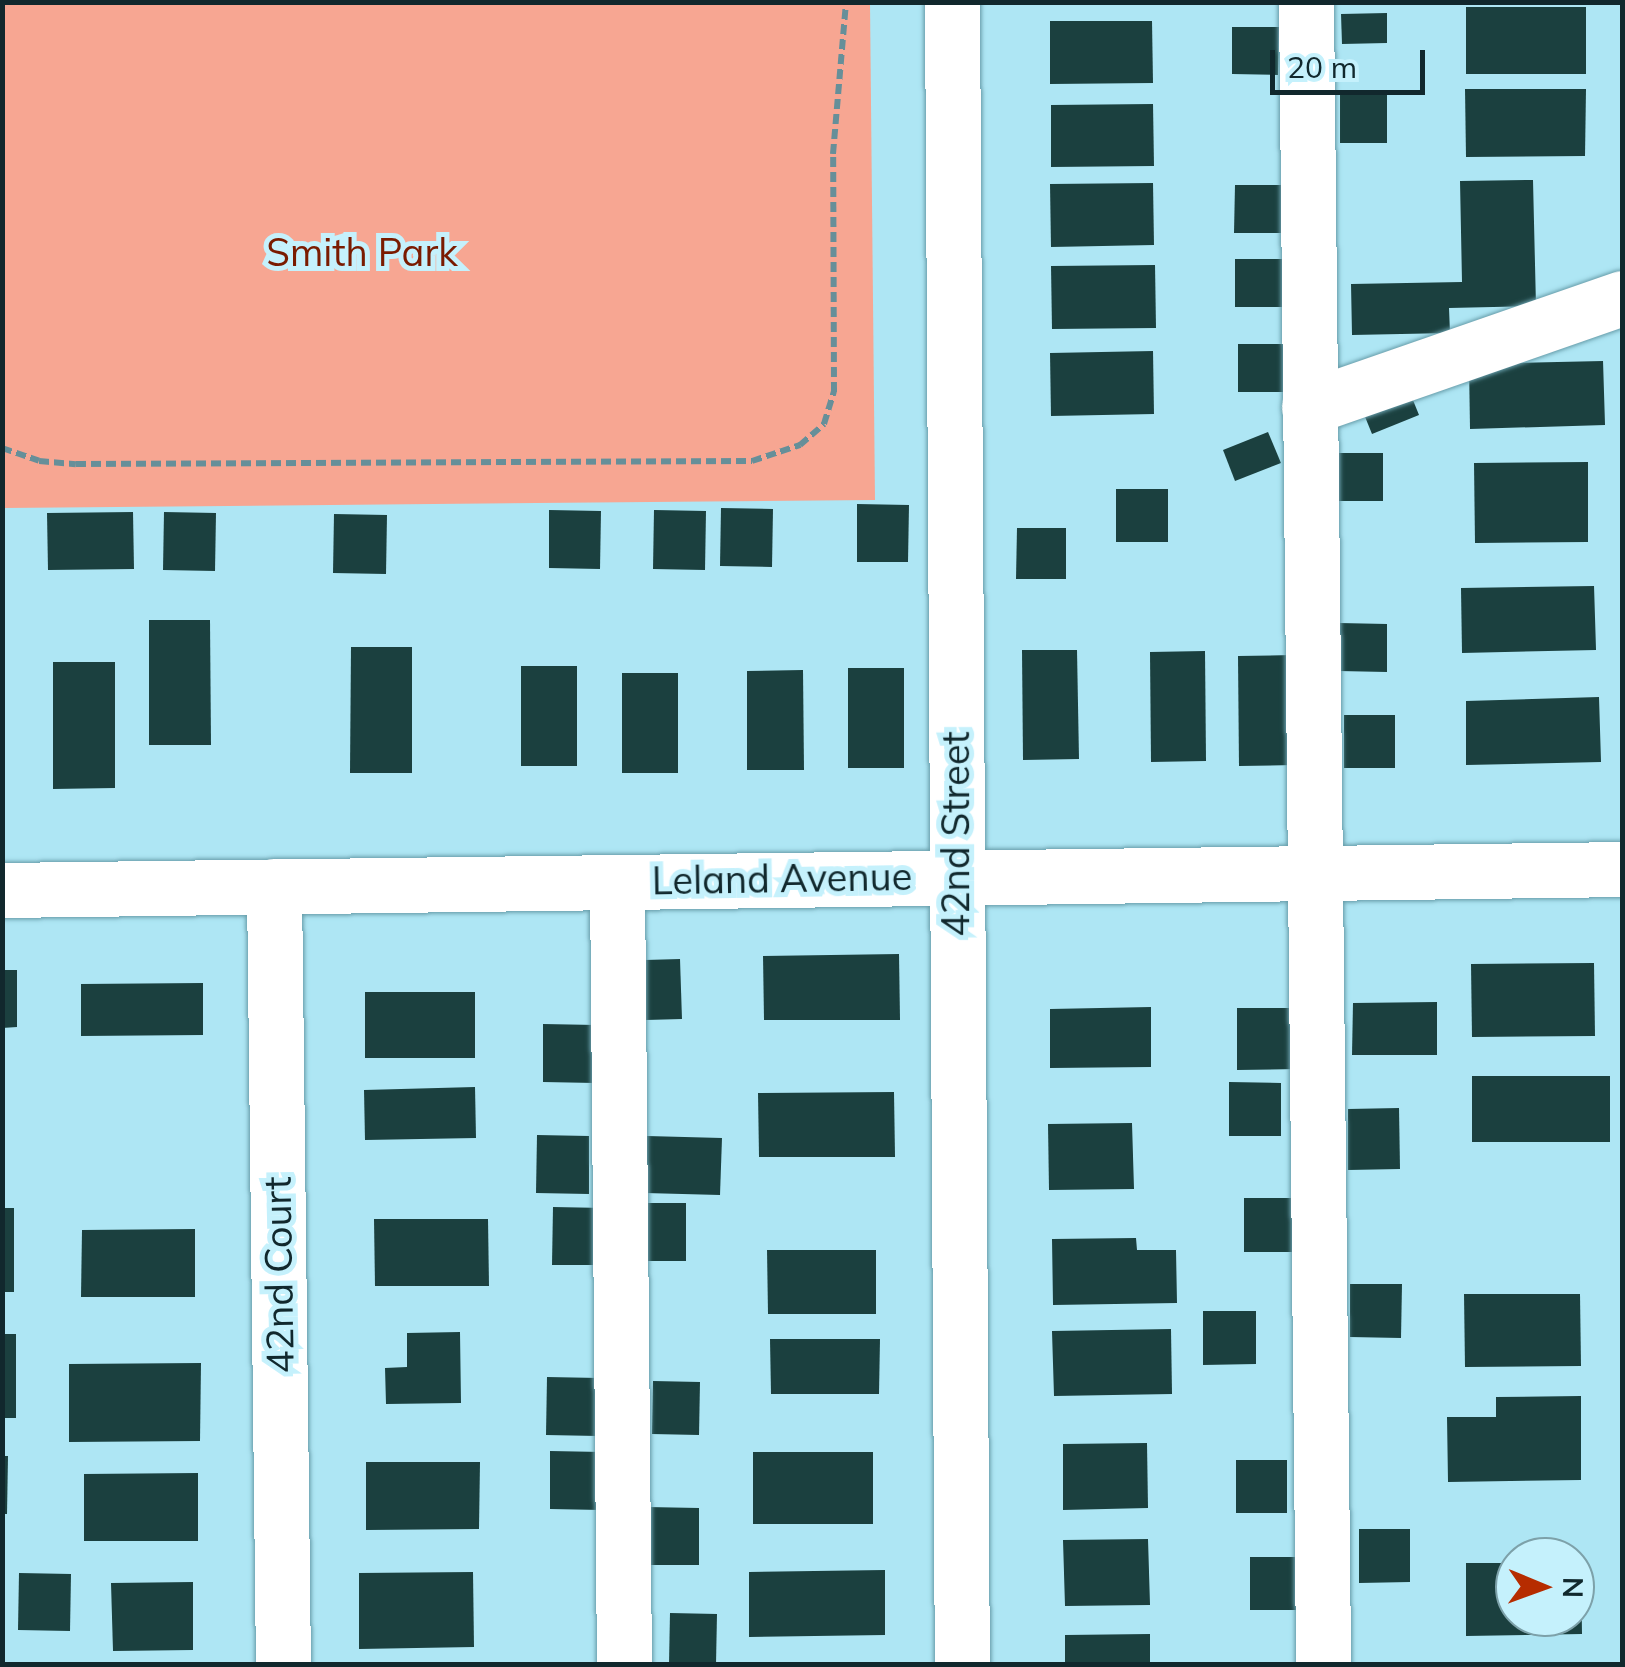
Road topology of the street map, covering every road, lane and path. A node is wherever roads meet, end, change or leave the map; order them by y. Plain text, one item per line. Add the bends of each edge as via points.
1 (846, 2) edge
2 (952, 2) edge
3 (1306, 2) edge
4 (1622, 298) edge
5 (1309, 406) junction
6 (2, 448) edge
7 (1622, 869) edge
8 (1312, 872) junction
9 (956, 877) junction
10 (617, 882) junction
11 (274, 886) junction
12 (2, 890) edge
13 (283, 1664) edge
14 (624, 1664) edge
15 (962, 1664) edge
16 (1323, 1664) edge

1 - 6 path via 834,122 834,392 824,424 800,445 752,461 76,464
2 - 9 street, 42nd Street
3 - 5 street
4 - 5 street
5 - 8 street
7 - 8 street, Leland Avenue
8 - 9 street, Leland Avenue
8 - 16 street
9 - 10 street, Leland Avenue
9 - 15 street, 42nd Street
10 - 11 street, Leland Avenue
10 - 14 street
11 - 12 street, Leland Avenue
11 - 13 street, 42nd Court

